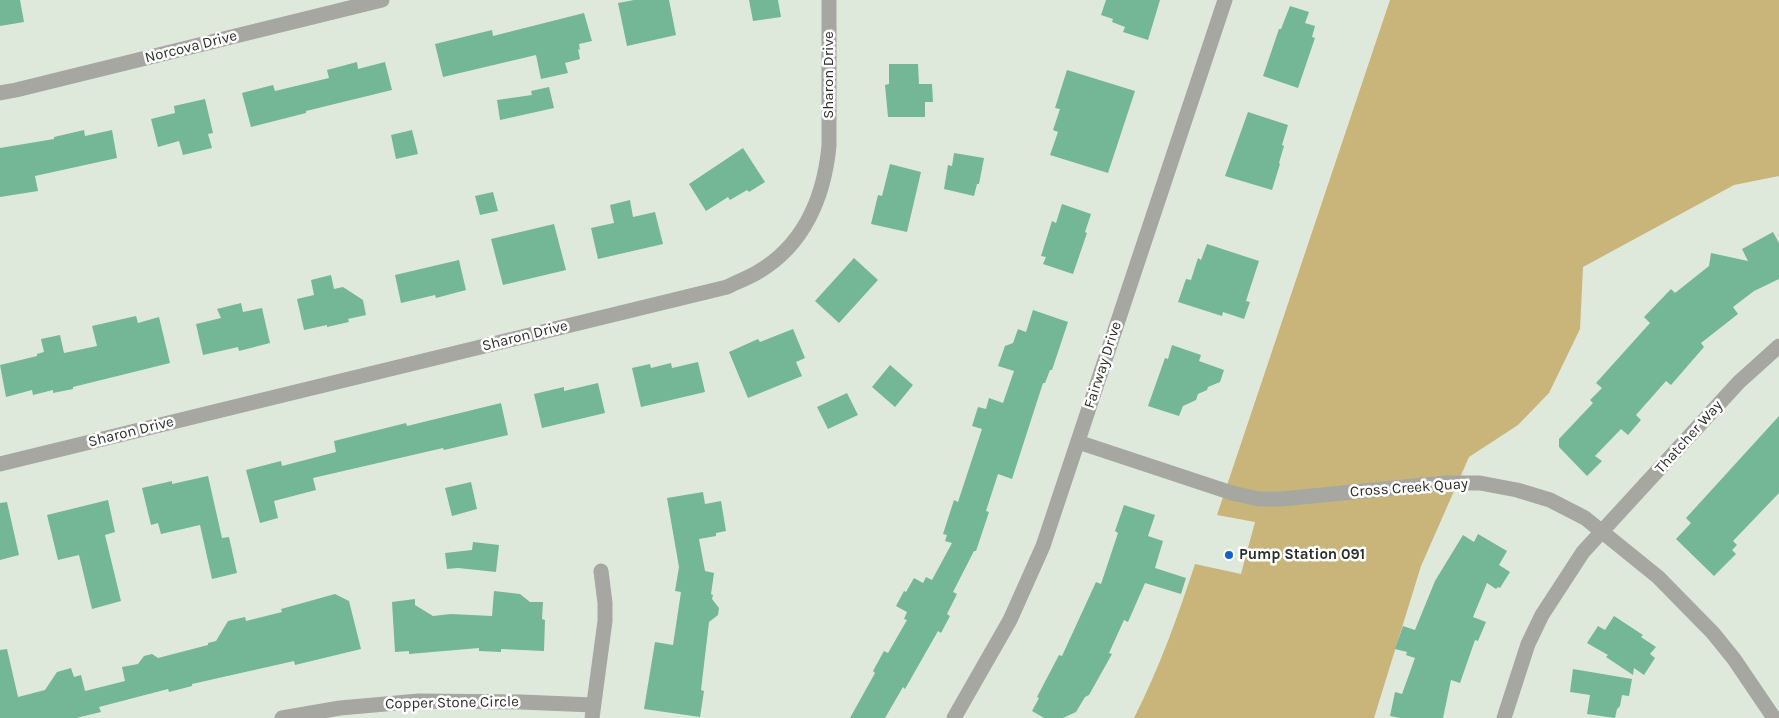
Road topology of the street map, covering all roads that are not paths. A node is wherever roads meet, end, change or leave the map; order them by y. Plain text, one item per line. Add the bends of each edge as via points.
1 (382, 0) edge
2 (829, 0) edge
3 (1225, 0) edge
4 (0, 93) edge
5 (1779, 346) edge
6 (1078, 442) junction
7 (0, 464) edge
8 (1603, 532) junction
9 (601, 571) dead end
10 (592, 711) edge
11 (282, 718) edge
12 (954, 718) edge
13 (1504, 718) edge
14 (1774, 718) edge

1 - 4 street, Norcova Drive
2 - 7 street, Sharon Drive via 829,146 822,190 810,218 792,244 759,272 727,287
3 - 6 street, Fairway Drive
5 - 8 street, Thatcher Way via 1739,382
6 - 8 street, Cross Creek Quay via 1259,499 1480,483 1550,500 1585,518
6 - 12 street, Fairway Drive via 1029,581
8 - 13 street, Thatcher Way via 1583,552 1542,615 1528,644
8 - 14 street, Cross Creek Quay via 1658,577 1713,633
9 - 10 street, Copper Stone Circle via 604,622
10 - 11 street, Copper Stone Circle via 521,702 419,701 340,708

